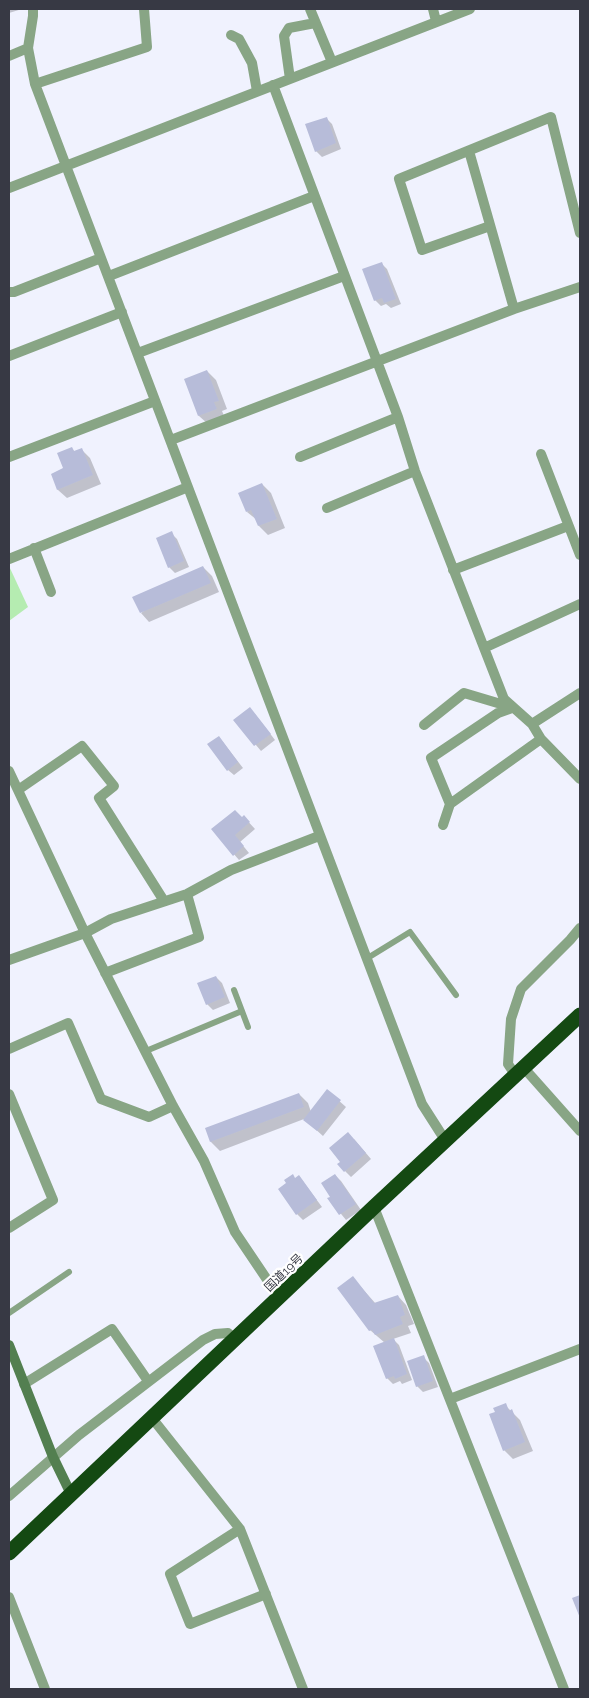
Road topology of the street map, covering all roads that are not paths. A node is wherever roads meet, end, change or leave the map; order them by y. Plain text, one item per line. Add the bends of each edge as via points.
1 (33, 9) edge
2 (144, 9) edge
3 (310, 9) edge
4 (433, 9) edge
5 (470, 9) edge
6 (436, 21) junction
7 (316, 23) junction
8 (231, 35) dead end
9 (28, 48) junction
10 (9, 56) edge
11 (332, 62) junction
12 (290, 79) junction
13 (35, 84) junction
14 (273, 85) junction
15 (257, 91) junction
16 (469, 151) junction
17 (66, 166) junction
18 (9, 188) edge
19 (314, 196) junction
20 (490, 226) junction
21 (580, 233) edge
22 (102, 258) junction
23 (109, 276) junction
24 (344, 276) junction
25 (580, 287) edge
26 (9, 292) edge
27 (514, 308) junction
28 (122, 312) junction
29 (138, 353) junction
30 (9, 356) edge
31 (378, 361) junction
32 (155, 402) junction
33 (398, 417) junction
34 (170, 440) junction
35 (541, 454) dead end
36 (9, 456) edge
37 (300, 457) dead end
38 (415, 471) junction
39 (188, 487) junction
40 (327, 508) dead end
41 (568, 526) junction
42 (34, 548) junction
43 (580, 555) edge
44 (9, 559) edge
45 (454, 570) junction
46 (51, 592) dead end
47 (580, 604) edge
48 (484, 648) junction
49 (580, 694) edge
50 (512, 708) junction
51 (532, 724) junction
52 (424, 725) dead end
53 (541, 739) junction
54 (9, 771) edge
55 (580, 778) edge
56 (18, 790) junction
57 (450, 804) junction
58 (443, 825) dead end
59 (319, 836) junction
60 (187, 894) junction
61 (164, 901) junction
62 (580, 928) edge
63 (85, 934) junction
64 (366, 959) junction
65 (9, 960) edge
66 (105, 973) junction
67 (234, 990) dead end
68 (456, 995) dead end
69 (242, 1011) junction
70 (580, 1015) edge
71 (248, 1027) dead end
72 (9, 1049) edge
73 (146, 1051) junction
74 (520, 1072) junction
75 (9, 1094) edge
76 (173, 1106) junction
77 (580, 1131) edge
78 (445, 1140) junction
79 (374, 1207) junction
80 (9, 1228) edge
81 (69, 1272) dead end
82 (280, 1297) junction
83 (9, 1313) edge
84 (236, 1340) junction
85 (9, 1346) edge
86 (580, 1349) edge
87 (148, 1381) junction
88 (24, 1384) junction
89 (450, 1399) junction
90 (152, 1418) junction
91 (54, 1457) junction
92 (71, 1494) junction
93 (9, 1496) edge
94 (240, 1529) junction
95 (9, 1554) edge
96 (266, 1594) junction
97 (9, 1597) edge
98 (45, 1689) edge
99 (303, 1689) edge
100 (564, 1689) edge

1 - 9 street
2 - 13 street via 148,47
3 - 7 street
4 - 6 street
5 - 6 street
6 - 11 street
7 - 11 street
7 - 12 street via 289,28 284,36
8 - 15 street via 239,40 252,63
9 - 10 street
9 - 13 street
11 - 12 street
12 - 14 street
13 - 17 street
14 - 15 street
14 - 19 street
15 - 17 street
16 - 20 street
16 - 20 street via 399,179 422,250
16 - 21 street via 551,116
17 - 18 street
17 - 22 street
19 - 23 street
19 - 24 street
20 - 27 street
22 - 23 street
22 - 26 street
23 - 28 street
24 - 29 street
24 - 31 street
25 - 27 street
27 - 31 street
28 - 29 street
28 - 30 street
29 - 32 street
31 - 33 street
31 - 34 street
32 - 34 street
32 - 36 street
33 - 37 street
33 - 38 street
34 - 39 street
35 - 41 street
38 - 40 street
38 - 45 street
39 - 42 street
39 - 59 street
41 - 43 street
41 - 45 street
42 - 44 street
42 - 46 street
45 - 48 street
47 - 48 street
48 - 50 street via 504,699
49 - 51 street
50 - 51 street
50 - 52 street via 464,692
50 - 57 street via 498,713 431,758
51 - 53 street
53 - 55 street
53 - 57 street
54 - 56 street
56 - 61 street via 82,746 114,786 100,798
56 - 63 street
57 - 58 street
59 - 60 street via 232,870
59 - 64 street
60 - 61 street
60 - 66 street via 199,937
61 - 63 street via 111,919
62 - 74 street via 521,989 511,1019 508,1064
63 - 65 street
63 - 66 street
64 - 68 lane via 410,932
64 - 78 street via 422,1104
66 - 73 street
67 - 69 lane
69 - 71 lane
69 - 73 lane
70 - 74 highway, 国道19号
72 - 76 street via 68,1023 101,1099 149,1117
73 - 76 street
74 - 77 street
74 - 78 highway, 国道19号
75 - 80 street via 53,1200
76 - 82 street via 204,1161 235,1232
78 - 79 highway, 国道19号
79 - 82 highway, 国道19号
79 - 89 street
81 - 83 lane
82 - 84 highway, 国道19号
84 - 87 street via 228,1333 203,1340
84 - 90 highway, 国道19号
85 - 88 street
86 - 89 street
87 - 88 street via 112,1329
87 - 91 street
88 - 91 street
89 - 100 street
90 - 92 highway, 国道19号
90 - 94 street
91 - 92 street
91 - 93 street
92 - 95 highway, 国道19号
94 - 96 street
94 - 96 street via 170,1574 190,1624
96 - 99 street
97 - 98 street

